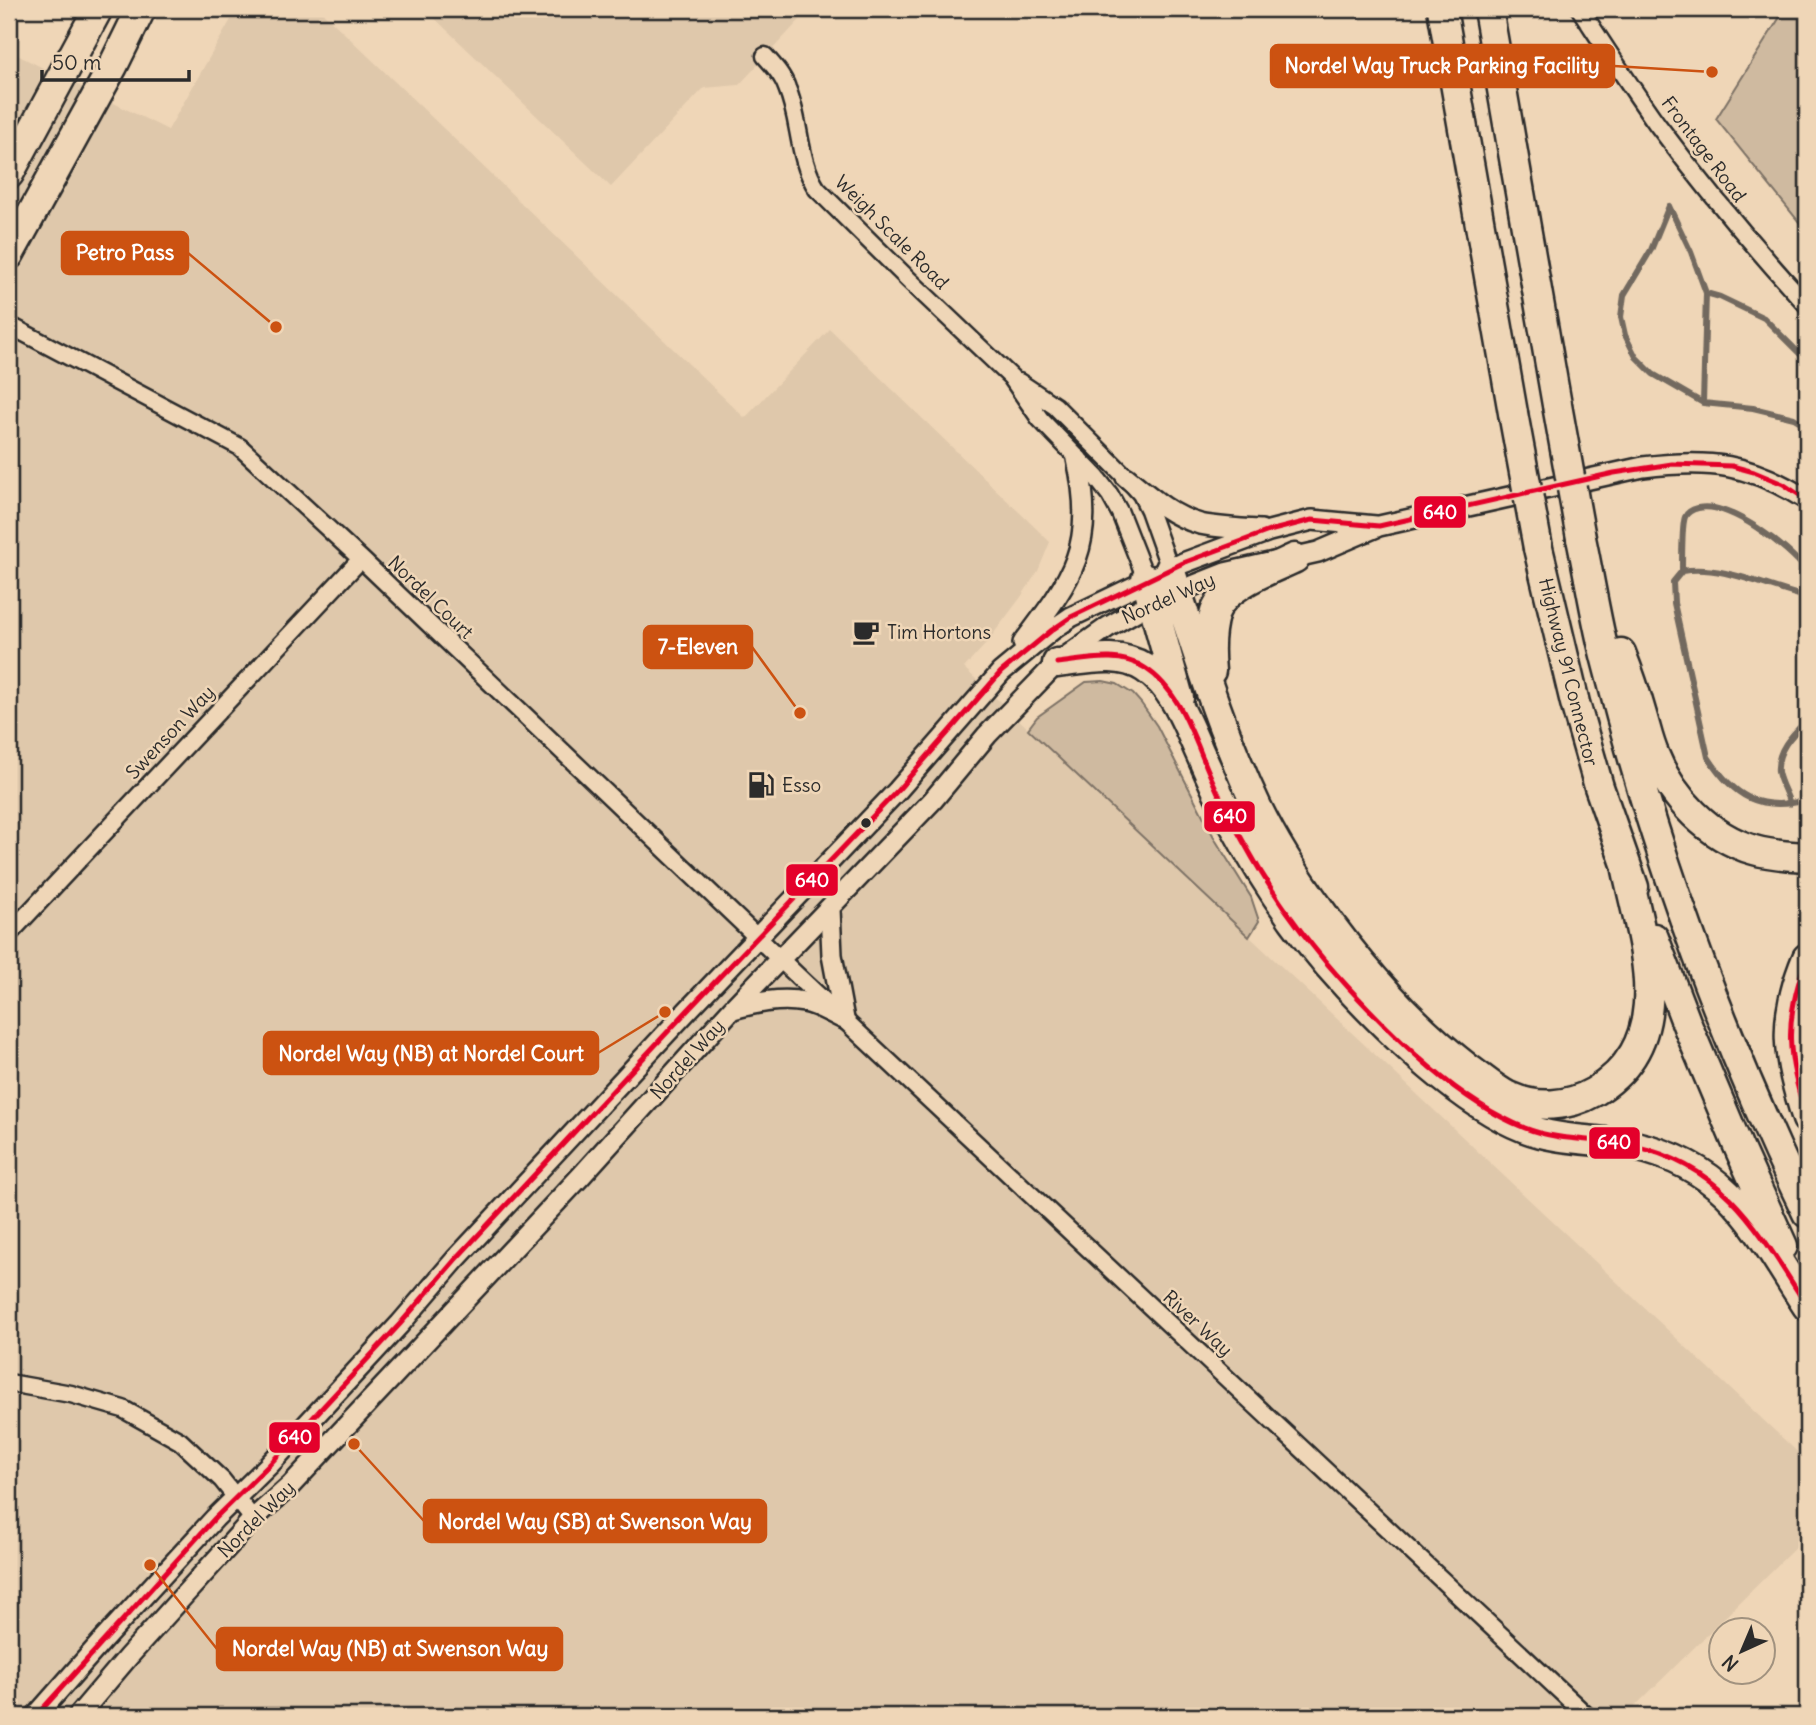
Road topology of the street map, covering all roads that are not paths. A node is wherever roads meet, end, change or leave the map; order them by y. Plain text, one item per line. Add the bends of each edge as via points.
1 (99, 9) edge
2 (141, 9) edge
3 (150, 9) edge
4 (1442, 9) edge
5 (1488, 9) edge
6 (1580, 9) edge
7 (765, 56) dead end
8 (113, 66) junction
9 (9, 174) edge
10 (9, 255) edge
11 (1807, 305) edge
12 (9, 326) edge
13 (1011, 377) junction
14 (1077, 459) junction
15 (1126, 477) junction
16 (1807, 500) edge
17 (1379, 526) junction
18 (1269, 531) junction
19 (1581, 538) junction
20 (1295, 558) junction
21 (361, 559) junction
22 (1161, 585) junction
23 (1057, 663) junction
24 (1001, 672) junction
25 (1213, 699) junction
26 (1184, 716) junction
27 (1800, 855) edge
28 (1627, 870) junction
29 (830, 909) junction
30 (9, 934) edge
31 (757, 937) junction
32 (1807, 958) edge
33 (781, 960) junction
34 (732, 1009) junction
35 (845, 1019) junction
36 (1807, 1119) edge
37 (1807, 1213) edge
38 (1807, 1304) edge
39 (9, 1383) edge
40 (236, 1497) junction
41 (253, 1518) junction
42 (36, 1716) edge
43 (78, 1716) edge
44 (1587, 1716) edge

1 - 9 highway
2 - 8 highway
3 - 8 highway
4 - 28 highway, Highway 91 Connector, bridge via 1538,548 1575,703
5 - 19 highway, Highway 91 Connector, bridge
6 - 11 street, Frontage Road via 1695,173
7 - 13 street, Weigh Scale Road via 787,88 804,161 817,189
8 - 10 highway
12 - 21 street, Nordel Court via 240,447
13 - 14 street, Weigh Scale Road via 1040,419
13 - 15 street, Weigh Scale Road via 1055,406
14 - 22 street, Weigh Scale Road via 1110,495
14 - 24 street via 1084,509 1080,551 1055,601
15 - 18 street via 1185,519
15 - 22 street, Weigh Scale Road via 1149,510
16 - 17 street, Nordel Way via 1783,484 1732,466 1672,464
17 - 18 street, Nordel Way via 1311,520
17 - 20 street, Nordel Way
18 - 22 street, Nordel Way
19 - 27 highway via 1665,777 1688,807 1734,843 1755,851
19 - 37 highway, Highway 91 Connector via 1609,673 1680,909 1715,1003
20 - 22 street, Nordel Way
20 - 25 highway via 1241,585 1216,611 1209,645
21 - 30 street, Swenson Way
21 - 31 street, Nordel Court
22 - 23 street, Nordel Way
22 - 24 street, Nordel Way via 1071,617
22 - 25 highway
22 - 26 highway
23 - 26 highway via 1126,659 1155,675
23 - 29 street, Nordel Way
24 - 31 street, Nordel Way via 898,790
25 - 28 highway via 1274,839 1348,948 1448,1051 1499,1091 1519,1100 1552,1105 1586,1096 1623,1068 1643,1035 1649,1006 1647,970
26 - 38 highway via 1246,847 1314,946 1373,1013 1438,1072 1510,1122 1539,1133 1633,1146 1700,1171 1748,1216
28 - 38 highway, Highway 91 Connector via 1693,1040
29 - 33 street, Nordel Way
29 - 35 street via 832,955
31 - 33 street, Nordel Court
31 - 40 street, Nordel Way
32 - 36 highway via 1789,1020 1794,1071
33 - 34 street, Nordel Way
33 - 35 street, River Way
34 - 35 street via 787,1000 805,1002
34 - 41 street, Nordel Way via 291,1485
35 - 44 street, River Way
39 - 40 street via 123,1409 180,1441
40 - 41 street
40 - 42 street, Nordel Way
41 - 43 street, Nordel Way

